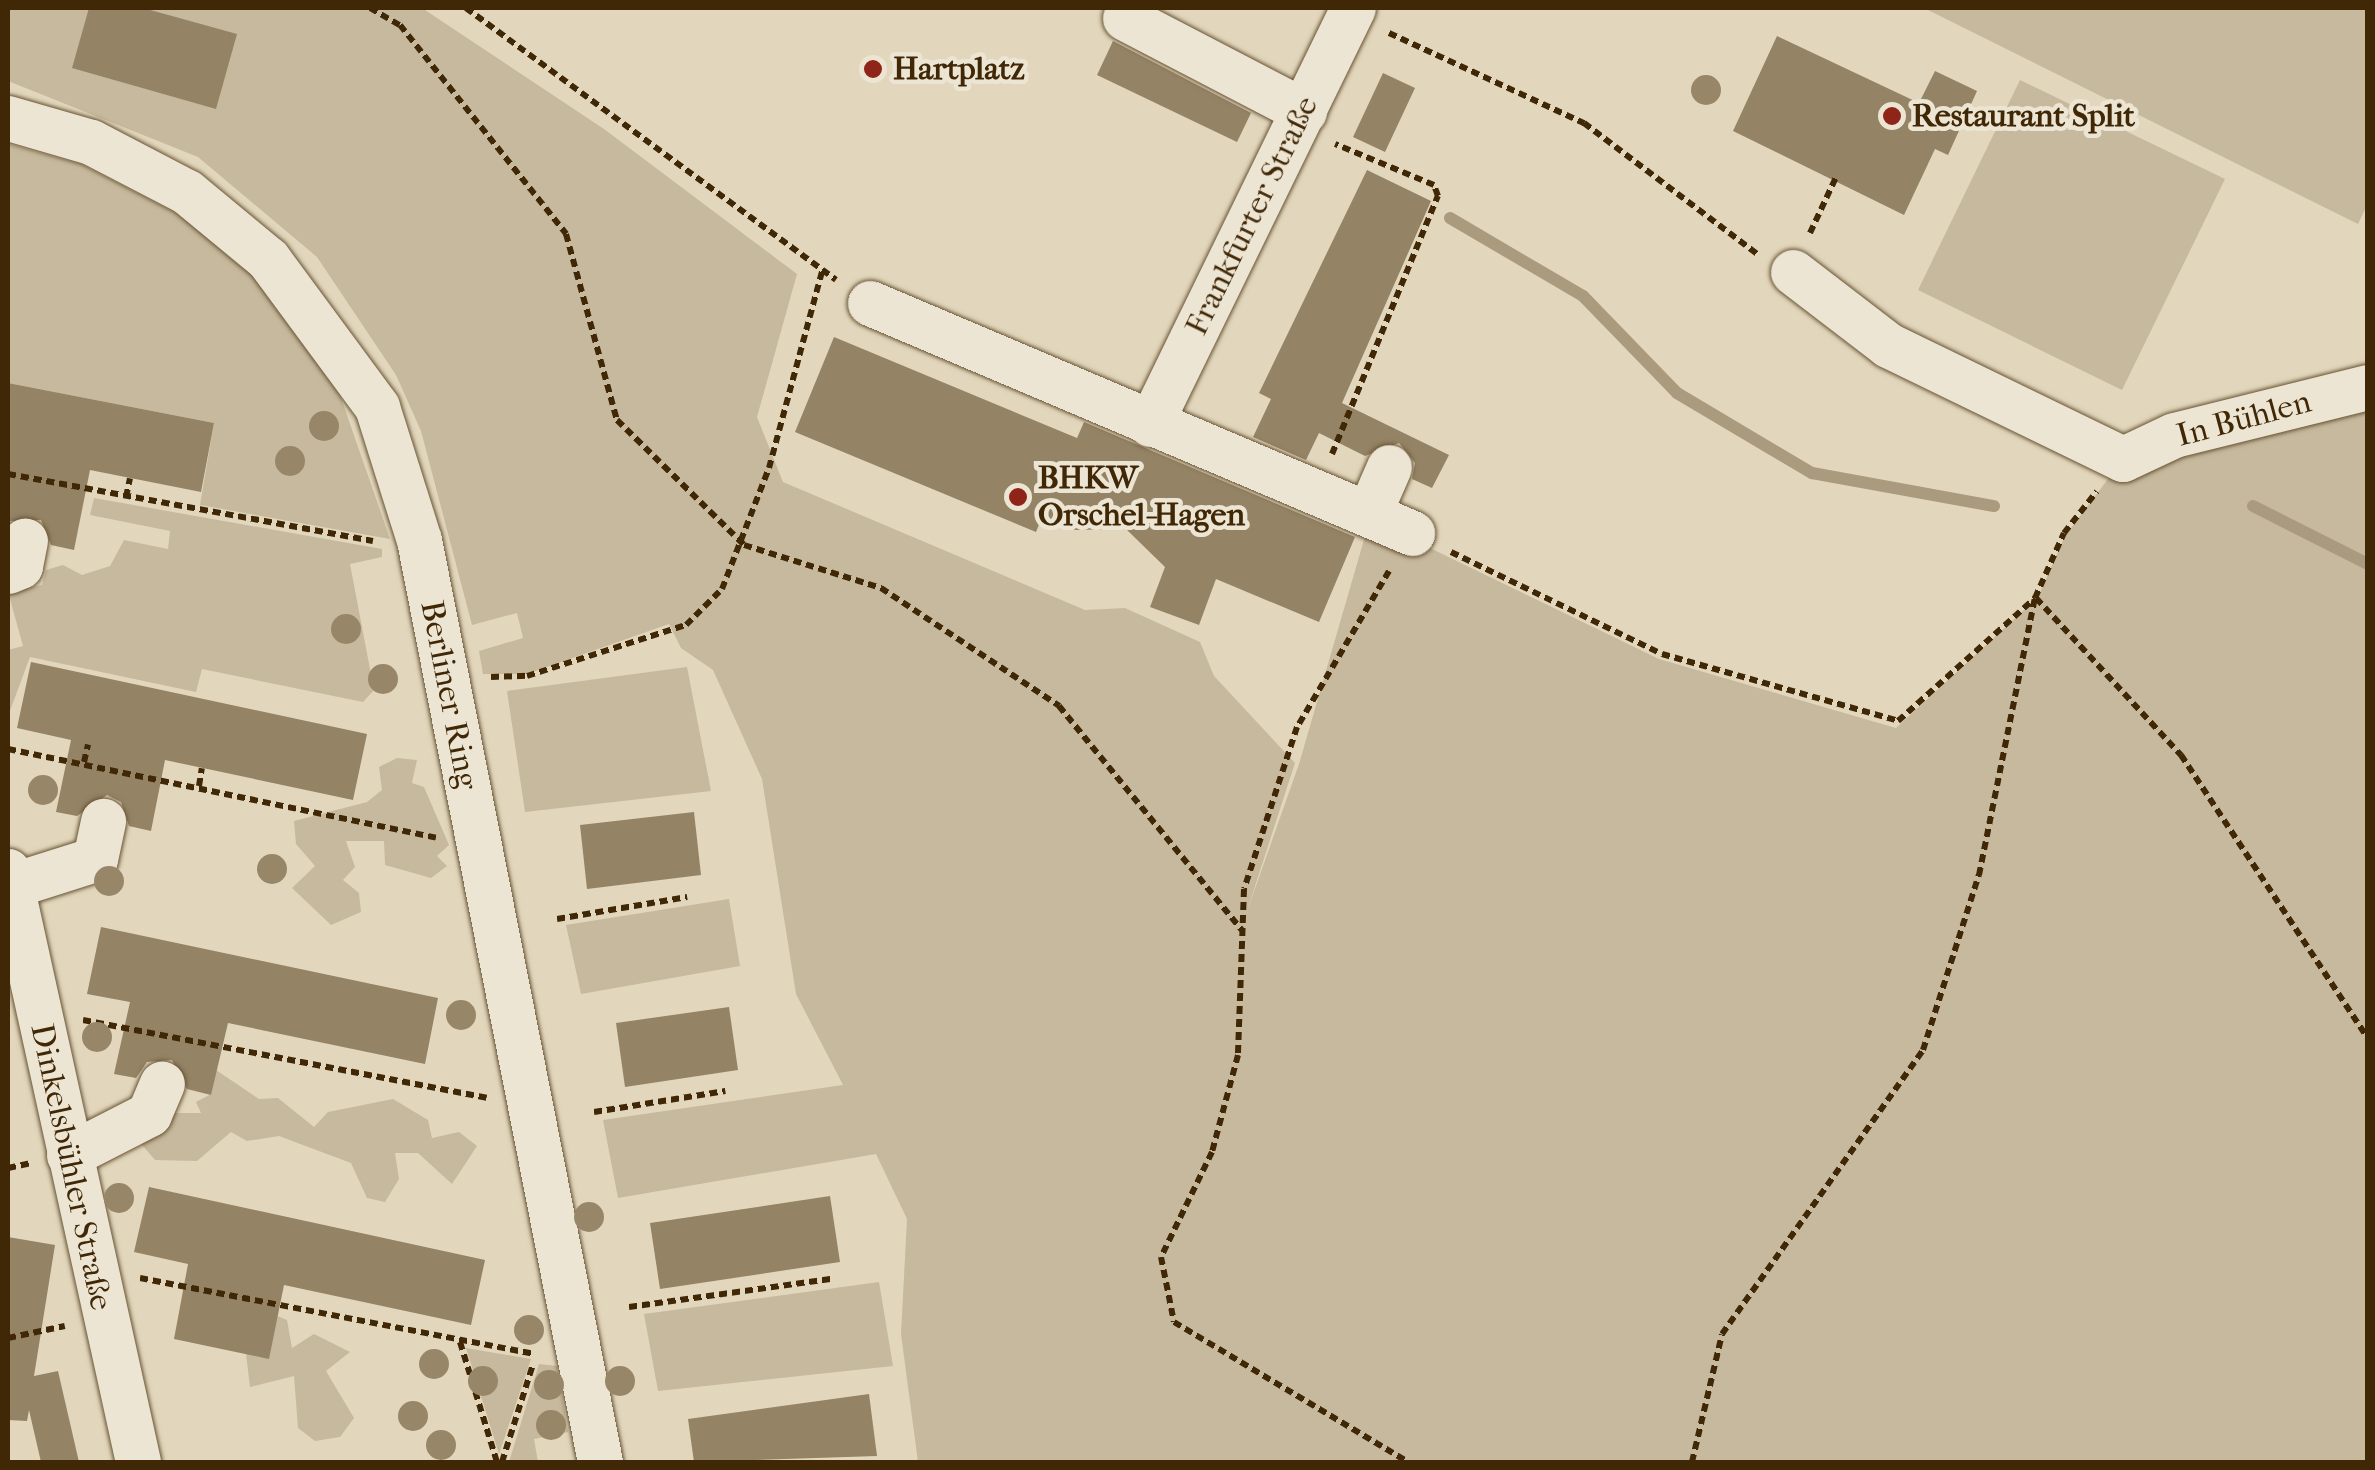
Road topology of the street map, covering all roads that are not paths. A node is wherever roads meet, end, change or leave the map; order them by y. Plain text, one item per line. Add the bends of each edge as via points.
1 (1352, 11) edge
2 (1125, 18) dead end
3 (8, 118) edge
4 (1301, 118) junction
5 (1793, 272) road end
6 (870, 303) road end
7 (2368, 387) edge
8 (1150, 424) junction
9 (1390, 468) dead end
10 (1369, 514) junction
11 (1412, 534) road end
12 (103, 822) dead end
13 (9, 878) edge
14 (162, 1084) dead end
15 (69, 1155) junction
16 (138, 1462) edge
17 (600, 1462) edge

1 - 4 street, Frankfurter Straße
2 - 4 street via 1188,64
3 - 17 street, Berliner Ring via 142,165 268,259 377,406 419,540
4 - 8 street, Frankfurter Straße
5 - 7 street, In Bühlen via 1888,345 2123,459 2174,436
6 - 8 street
8 - 10 street
9 - 10 street
10 - 11 street
12 - 13 street via 95,859
13 - 15 street, Dinkelsbühler Straße
14 - 15 street via 149,1114
15 - 16 street, Dinkelsbühler Straße

